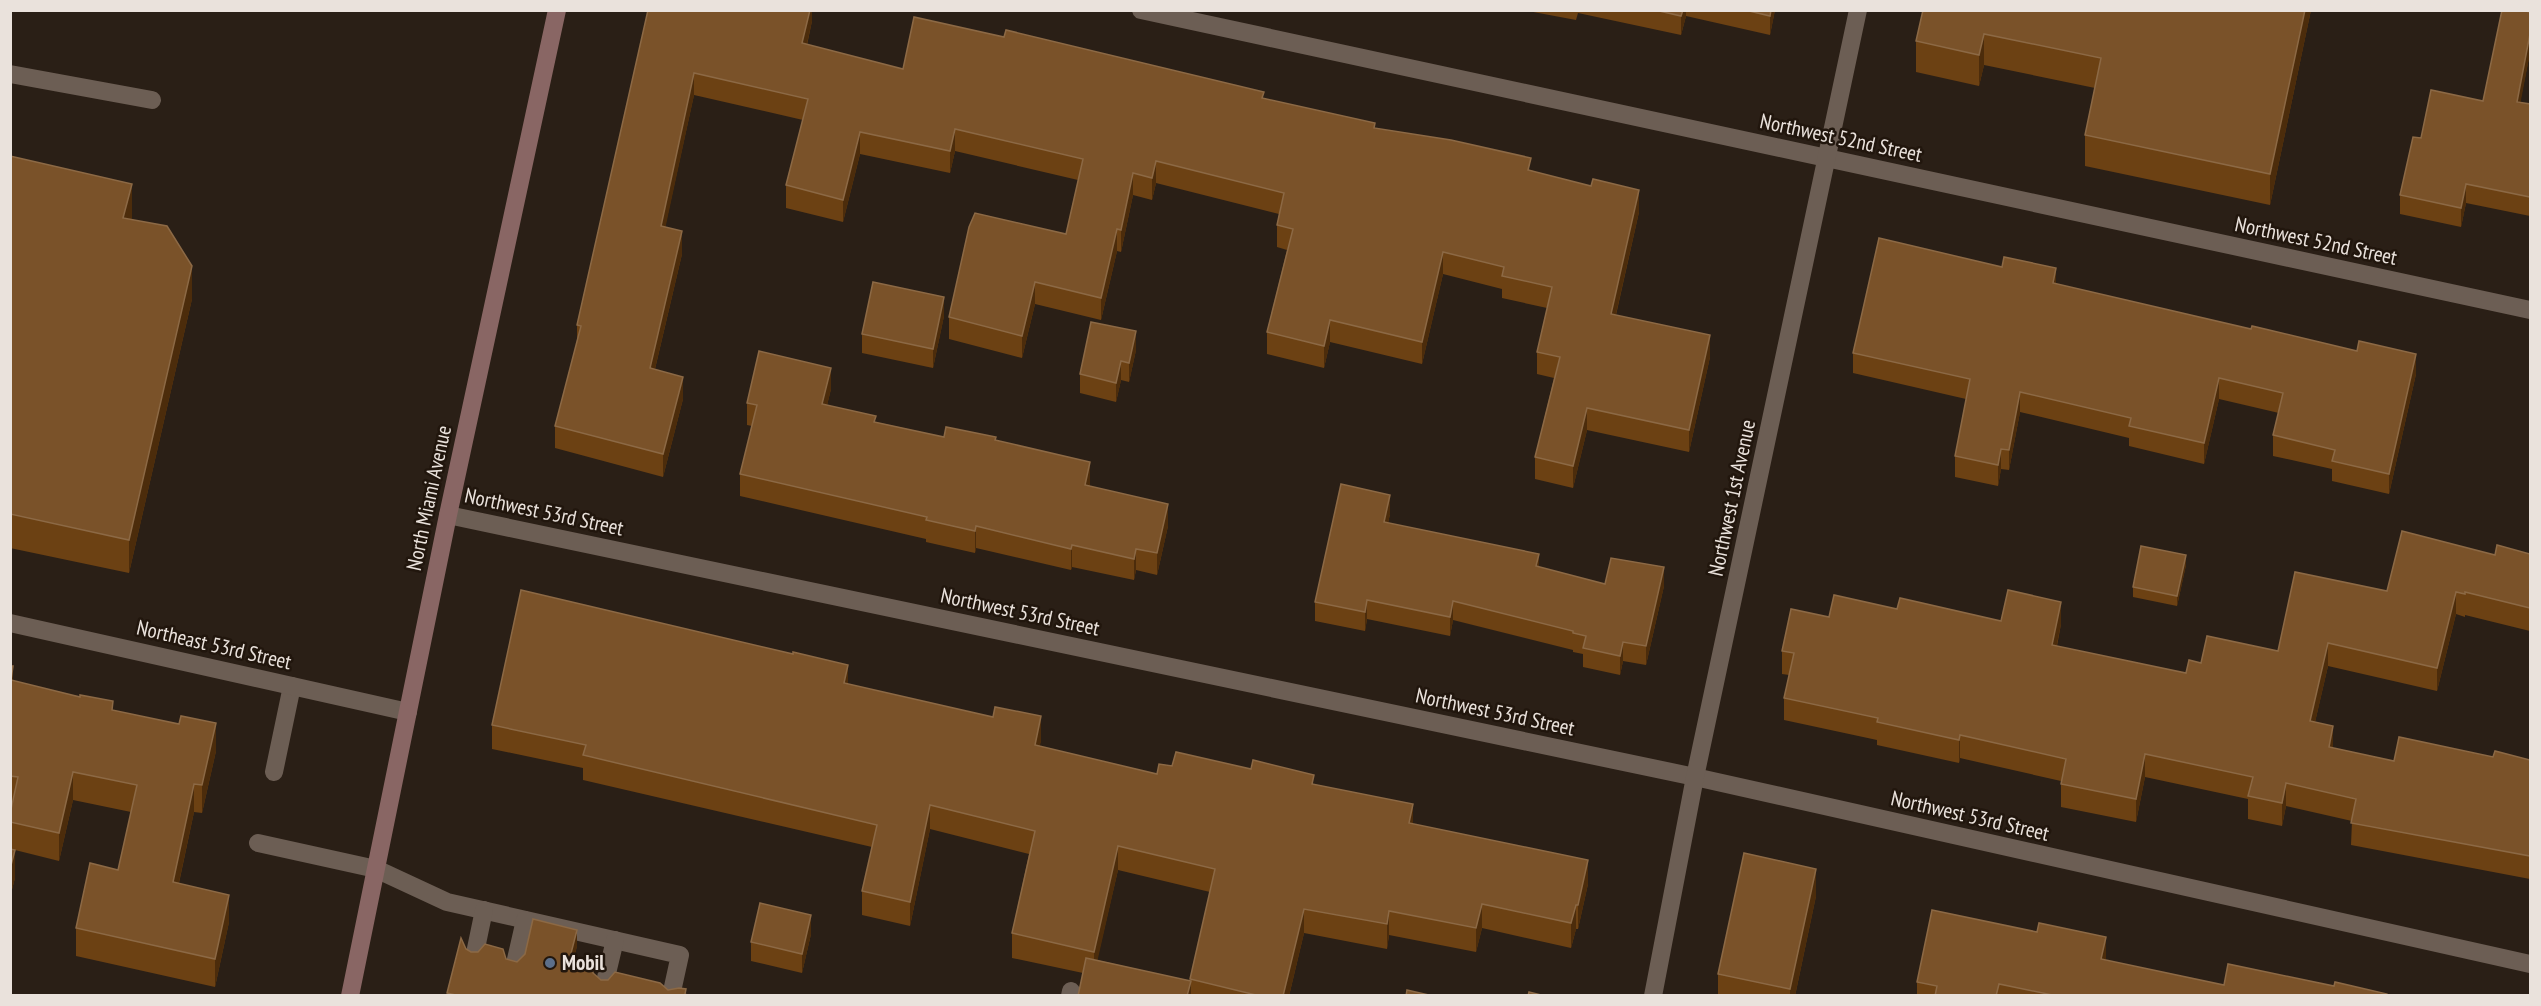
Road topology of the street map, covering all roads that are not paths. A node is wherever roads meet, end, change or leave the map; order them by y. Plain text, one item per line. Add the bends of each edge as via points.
1 (557, 10) edge
2 (1141, 10) edge
3 (1858, 10) edge
4 (10, 74) edge
5 (153, 100) dead end
6 (1828, 158) junction
7 (2530, 310) edge
8 (448, 515) junction
9 (10, 623) edge
10 (292, 686) junction
11 (408, 712) junction
12 (274, 772) dead end
13 (1695, 777) junction
14 (258, 843) dead end
15 (376, 869) junction
16 (484, 910) junction
17 (525, 920) junction
18 (615, 940) junction
19 (474, 958) edge
20 (2530, 964) edge
21 (514, 968) edge
22 (604, 986) edge
23 (350, 996) edge
24 (671, 996) edge
25 (1653, 996) edge

1 - 8 main road, North Miami Avenue
2 - 6 street, Northwest 52nd Street
3 - 6 street, Northwest 1st Avenue
4 - 5 street
6 - 7 street, Northwest 52nd Street
6 - 13 street, Northwest 1st Avenue
8 - 11 main road, North Miami Avenue
8 - 13 street, Northwest 53rd Street
9 - 10 street, Northeast 53rd Street
10 - 11 street, Northeast 53rd Street
10 - 12 street
11 - 15 main road, North Miami Avenue
13 - 20 street, Northwest 53rd Street
13 - 25 street, Northwest 1st Avenue
14 - 15 street
15 - 16 street via 447,902
15 - 23 main road, North Miami Avenue
16 - 17 street
16 - 19 street
17 - 18 street
17 - 21 street
18 - 22 street
18 - 24 street via 680,955

